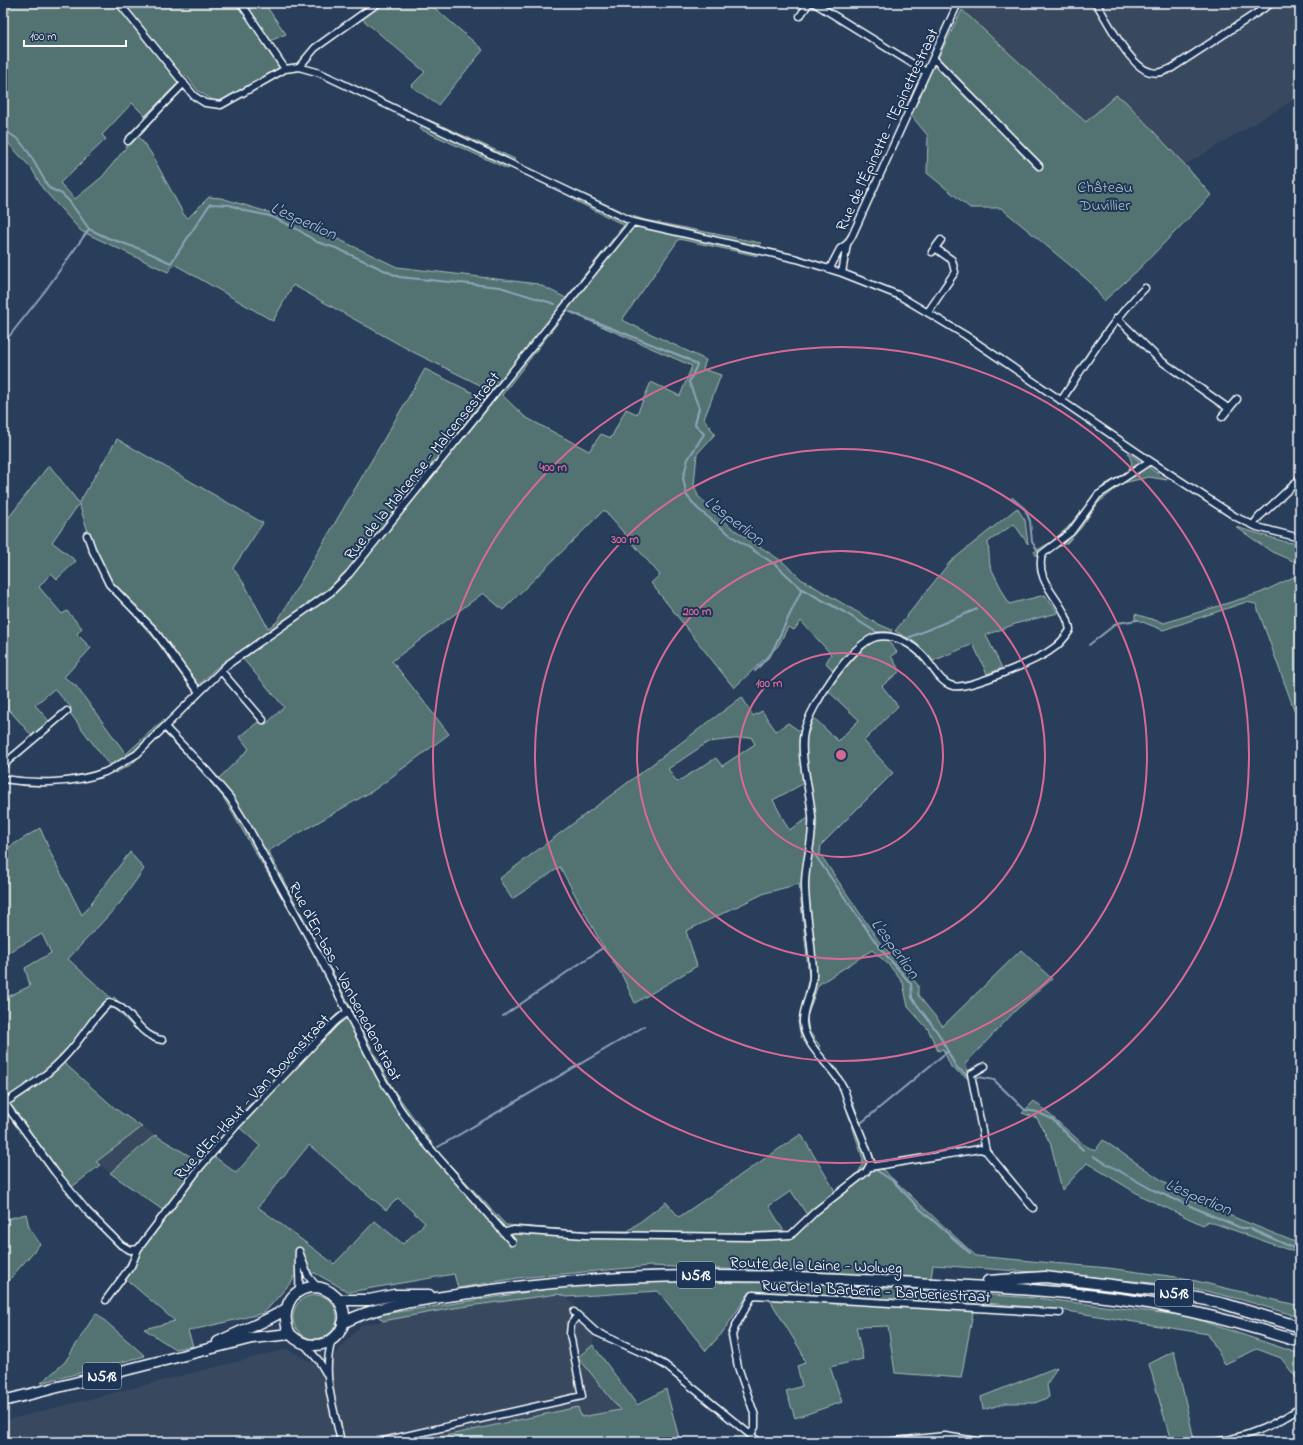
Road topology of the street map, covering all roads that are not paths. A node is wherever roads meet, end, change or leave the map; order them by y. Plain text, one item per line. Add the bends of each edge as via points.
1 (119, 3) edge
2 (241, 3) edge
3 (378, 3) edge
4 (809, 3) edge
5 (814, 3) edge
6 (958, 3) edge
7 (1096, 3) edge
8 (1272, 3) edge
9 (800, 16) dead end
10 (933, 58) junction
11 (299, 67) junction
12 (285, 69) junction
13 (926, 72) junction
14 (184, 82) junction
15 (128, 141) dead end
16 (1039, 166) dead end
17 (633, 222) junction
18 (940, 240) dead end
19 (847, 244) junction
20 (830, 268) junction
21 (842, 273) junction
22 (1145, 288) dead end
23 (928, 312) junction
24 (1117, 318) junction
25 (1237, 400) dead end
26 (1061, 401) junction
27 (1228, 408) junction
28 (1222, 417) dead end
29 (1150, 461) junction
30 (1300, 479) edge
31 (1253, 525) junction
32 (87, 535) dead end
33 (1300, 538) edge
34 (221, 671) junction
35 (199, 692) junction
36 (67, 711) dead end
37 (263, 720) dead end
38 (165, 728) junction
39 (3, 765) edge
40 (3, 779) edge
41 (348, 1011) junction
42 (162, 1040) dead end
43 (985, 1066) dead end
44 (4, 1103) edge
45 (986, 1151) junction
46 (870, 1167) junction
47 (1034, 1208) dead end
48 (506, 1232) junction
49 (512, 1242) dead end
50 (138, 1249) junction
51 (939, 1284) junction
52 (317, 1287) junction
53 (299, 1291) junction
54 (453, 1295) junction
55 (106, 1300) dead end
56 (339, 1300) junction
57 (286, 1309) junction
58 (1060, 1313) dead end
59 (343, 1323) junction
60 (1300, 1327) edge
61 (290, 1334) junction
62 (332, 1340) junction
63 (1300, 1342) edge
64 (304, 1344) junction
65 (202, 1351) junction
66 (326, 1374) junction
67 (3, 1401) edge
68 (1300, 1408) edge
69 (751, 1434) junction
70 (341, 1442) edge
71 (379, 1442) edge
72 (759, 1442) edge
73 (885, 1442) edge
74 (982, 1442) edge
75 (1004, 1442) edge
76 (1046, 1442) edge
77 (1214, 1442) edge

1 - 14 street
2 - 12 street
3 - 11 street via 315,48
4 - 9 street
5 - 13 street
6 - 10 street, Rue de l'Épinette - l'Epinettestraat
7 - 8 street via 1132,59 1142,68 1162,73
10 - 13 street, Rue de l'Épinette - l'Epinettestraat
10 - 16 street
11 - 12 street
11 - 17 street via 327,76
12 - 14 street via 221,105 205,104 194,96
13 - 19 street, Rue de l'Épinette - l'Epinettestraat
14 - 15 street
17 - 20 street via 759,249
17 - 34 street, Rue de la Malcense - Malcensestraat via 349,574 331,592
18 - 23 street via 934,250 952,260 955,272
19 - 20 street via 840,249
19 - 21 street
20 - 21 street
21 - 23 street via 898,295
22 - 24 street
23 - 26 street
24 - 26 street
24 - 27 street via 1160,360
25 - 27 street
26 - 29 street
27 - 28 street
29 - 31 street via 1236,517
29 - 46 street via 1098,495 1071,532 1042,554 1040,562 1043,580 1068,618 1070,630 1051,651 987,679 955,686 946,683 926,658 905,642 894,638 875,638 854,652 838,670 817,703 804,731 804,757 813,818 805,889 811,936 813,984 803,1023 812,1045 843,1087 869,1155
30 - 31 street
31 - 33 street
32 - 35 street via 109,584 154,630
34 - 35 street, Rue de la Malcense - Malcensestraat
34 - 37 street
35 - 38 street, Rue de la Malcense - Malcensestraat
36 - 39 street
38 - 40 street, Rue de la Malcense - Malcensestraat via 137,754 105,772 88,778 68,781
38 - 41 street, Rue d'En-bas - Vanbenedenstraat via 230,798
41 - 48 street, Rue d'En-bas - Vanbenedenstraat via 380,1076 400,1109 426,1143
41 - 50 street, Rue d'En-Haut - Van Bovenstraat via 236,1126 186,1184
42 - 44 street via 153,1039 145,1034 119,1006 109,1003 54,1067
43 - 45 street via 970,1074
44 - 50 street via 54,1172 87,1211 121,1245 130,1250
45 - 46 street via 980,1149
45 - 47 street
46 - 48 street via 791,1235 658,1236 585,1235 526,1230
48 - 49 street, Rue d'En-bas - Vanbenedenstraat
50 - 55 street, Rue d'En-Haut - Van Bovenstraat via 130,1266
51 - 54 highway, Route de la Laine - Wolweg / N518 via 704,1275 565,1281
51 - 60 highway, Route de la Laine - Wolweg / N518 via 1044,1277 1095,1282 1169,1292 1225,1304
51 - 63 highway, Route de la Laine - Wolweg / N518 via 1122,1299 1228,1320
52 - 53 highway
52 - 53 street via 308,1276 299,1251
52 - 56 highway
53 - 57 highway, N518
54 - 56 highway, Route de la Laine - Wolweg / N518 via 394,1295 369,1300
54 - 59 highway, Route de la Laine - Wolweg / N518 via 364,1314
56 - 59 highway via 343,1309
57 - 61 highway via 285,1322
57 - 65 highway, N518 via 269,1320 240,1331
58 - 69 street, Rue de la Barberie - Barberiestraat via 753,1295 732,1336 738,1367 755,1416 755,1427
59 - 62 highway
61 - 64 highway
61 - 65 highway, N518 via 252,1338
62 - 64 highway via 318,1346
62 - 66 street via 328,1351
64 - 66 street via 319,1361
65 - 67 highway, N518
66 - 70 street
68 - 77 street via 1266,1427
69 - 71 street via 665,1366 647,1354 596,1332 576,1314 570,1334 582,1396
69 - 72 street
73 - 74 street via 945,1436
75 - 76 street

